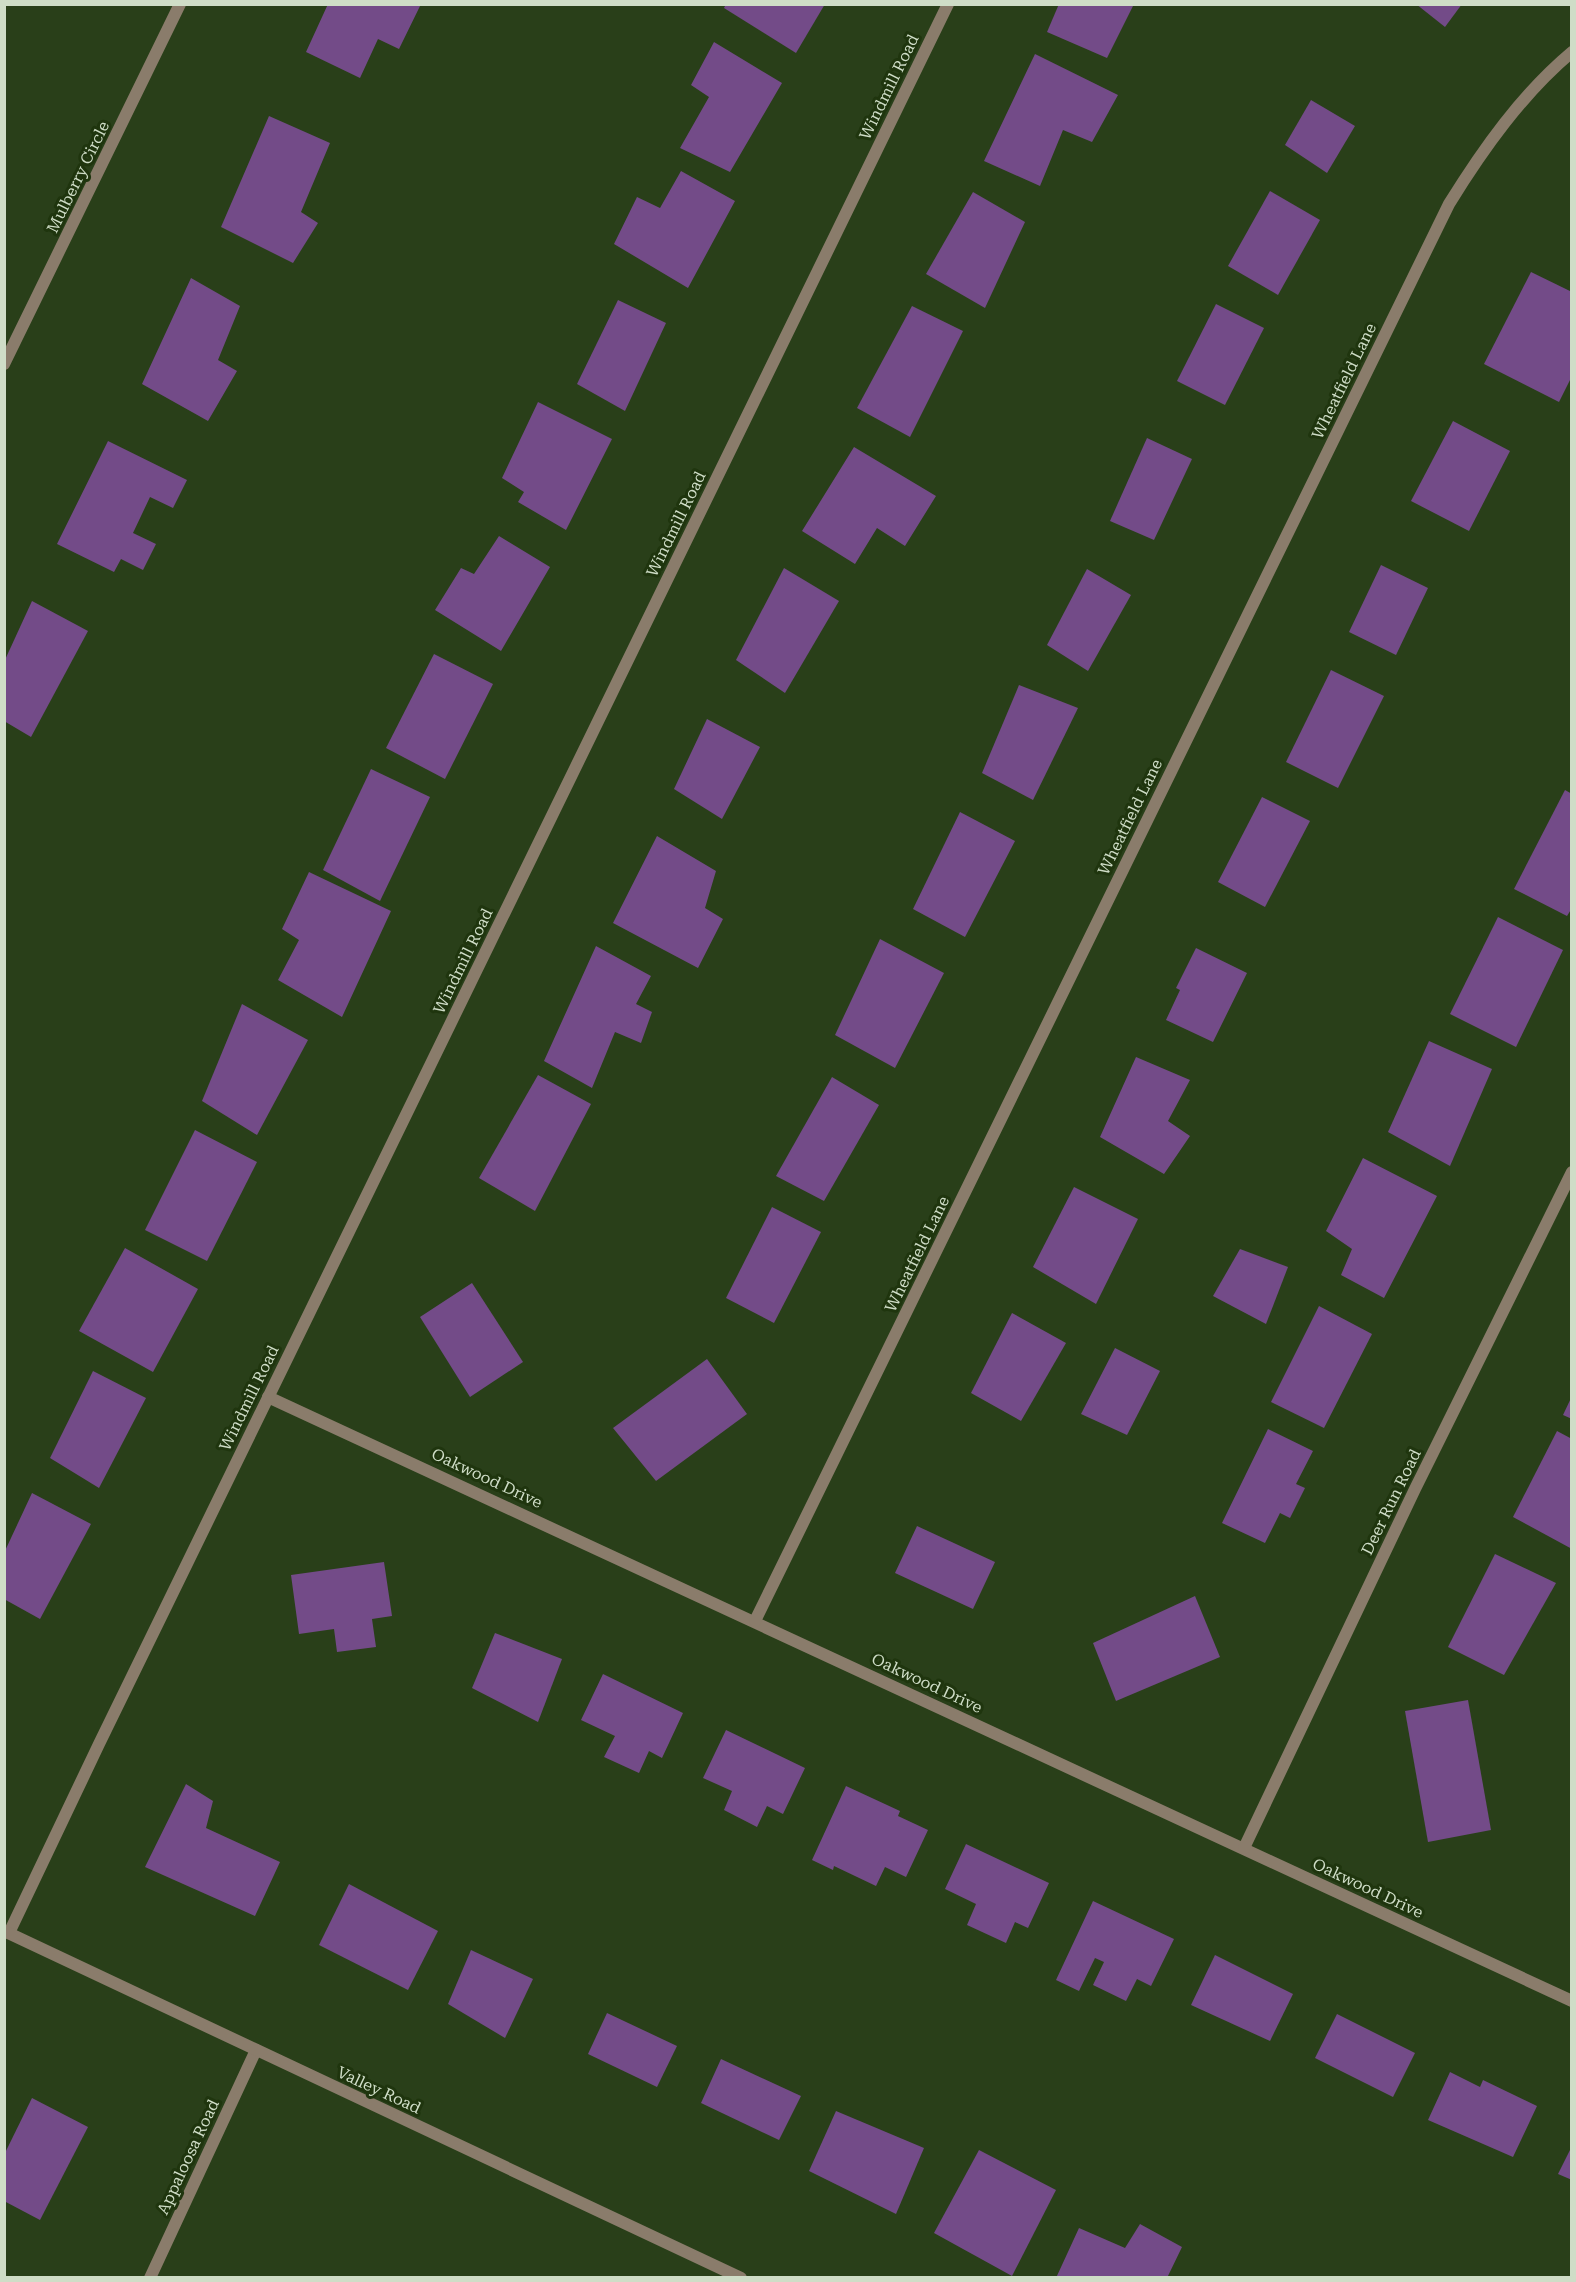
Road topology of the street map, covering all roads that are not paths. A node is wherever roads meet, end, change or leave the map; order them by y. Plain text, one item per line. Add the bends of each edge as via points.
1 (180, 4) edge
2 (948, 4) edge
3 (1572, 52) edge
4 (4, 364) edge
5 (1572, 1172) edge
6 (268, 1397) junction
7 (755, 1621) junction
8 (1244, 1848) junction
9 (7, 1932) edge
10 (1572, 2001) edge
11 (256, 2050) junction
12 (150, 2277) edge
13 (741, 2277) edge

1 - 4 street, Mulberry Circle
2 - 6 street, Windmill Road
3 - 7 street, Wheatfield Lane via 1526,97 1449,204
5 - 8 street, Deer Run Road via 1410,1499
6 - 7 street, Oakwood Drive
6 - 9 street, Windmill Road
7 - 8 street, Oakwood Drive
8 - 10 street, Oakwood Drive
9 - 11 street, Valley Road
11 - 12 street, Appaloosa Road
11 - 13 street, Valley Road

